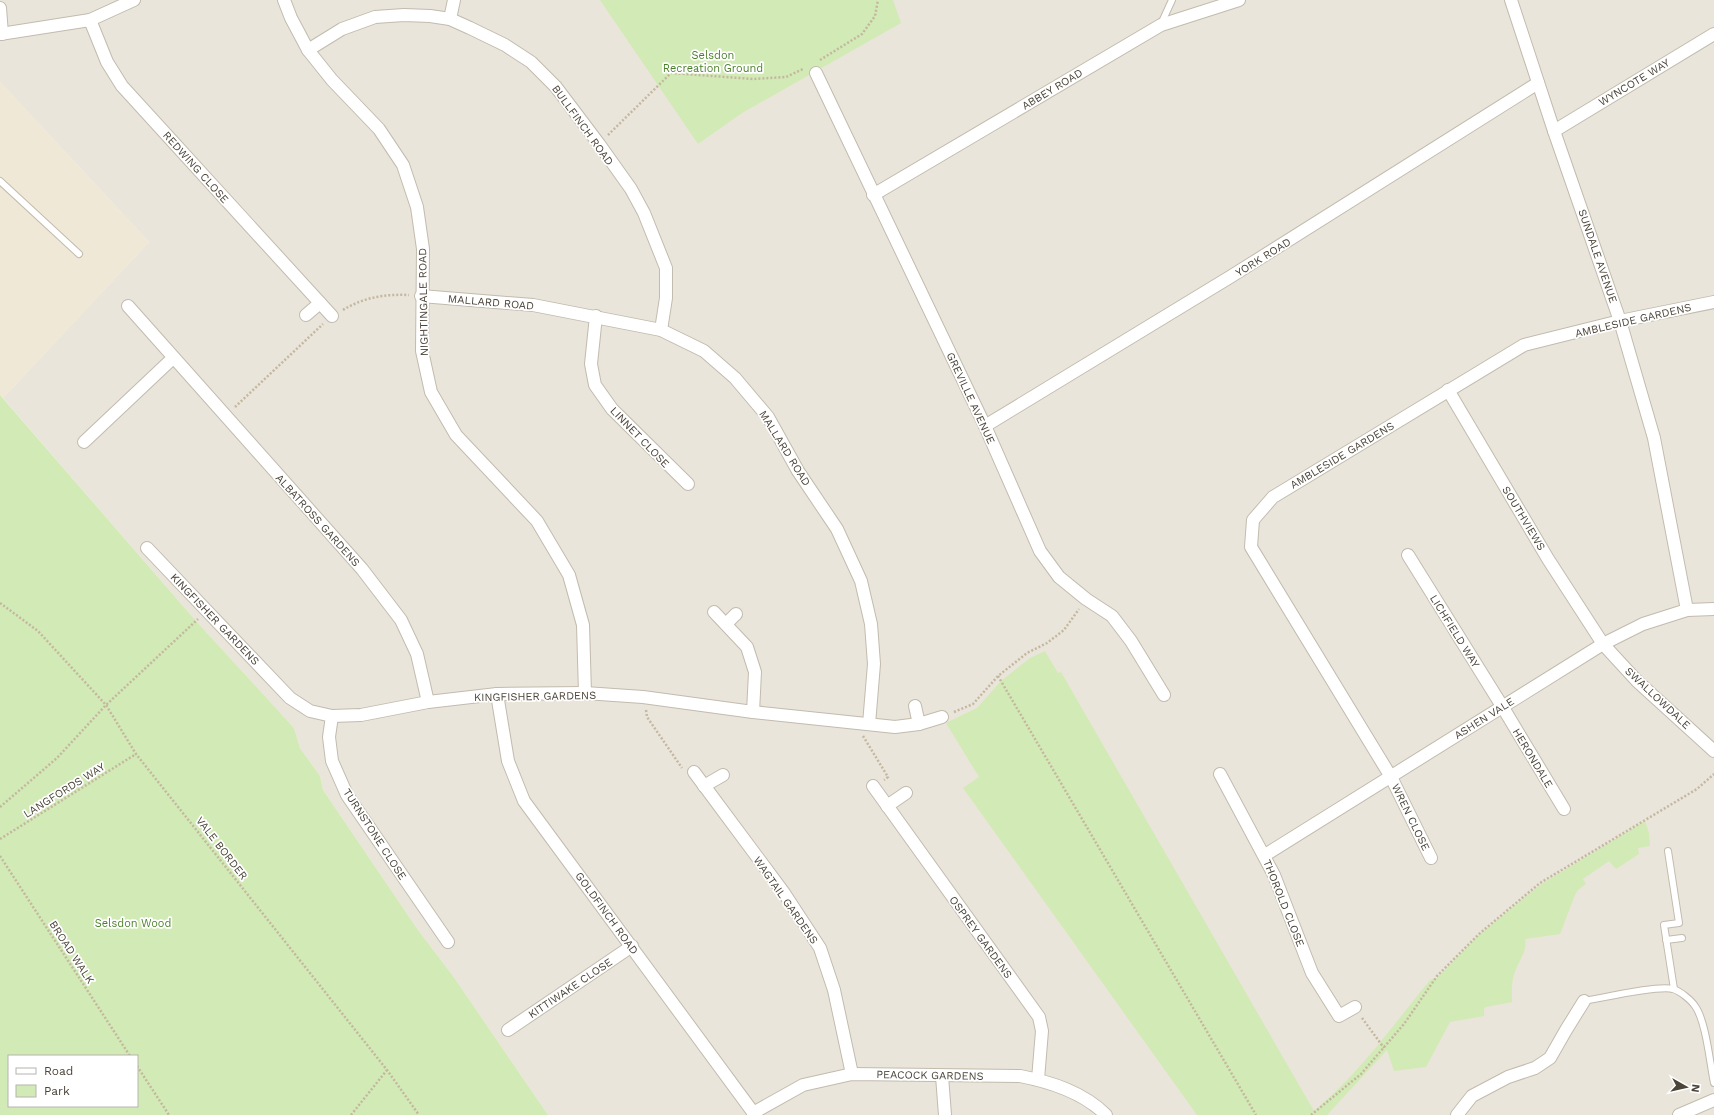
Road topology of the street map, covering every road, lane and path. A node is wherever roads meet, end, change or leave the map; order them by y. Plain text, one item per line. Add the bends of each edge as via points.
1 (134, 0) edge
2 (284, 0) edge
3 (454, 0) edge
4 (878, 0) edge
5 (1172, 0) edge
6 (1239, 0) edge
7 (1511, 0) edge
8 (0, 8) edge
9 (450, 19) junction
10 (90, 20) junction
11 (1161, 25) junction
12 (1, 34) edge
13 (1714, 34) edge
14 (308, 50) junction
15 (814, 69) junction
16 (1538, 83) junction
17 (1554, 131) junction
18 (599, 144) junction
19 (0, 181) edge
20 (873, 195) junction
21 (79, 254) dead end
22 (421, 296) junction
23 (1714, 302) edge
24 (320, 303) junction
25 (128, 306) dead end
26 (306, 316) dead end
27 (332, 316) junction
28 (596, 316) junction
29 (1620, 321) junction
30 (661, 330) junction
31 (173, 358) junction
32 (1448, 390) junction
33 (226, 415) junction
34 (985, 426) junction
35 (84, 442) dead end
36 (688, 484) dead end
37 (147, 548) dead end
38 (1408, 555) dead end
39 (1086, 599) junction
40 (0, 603) edge
41 (1714, 609) edge
42 (207, 610) junction
43 (1688, 610) junction
44 (714, 612) dead end
45 (736, 614) dead end
46 (726, 624) junction
47 (1603, 644) junction
48 (998, 676) junction
49 (585, 693) junction
50 (497, 694) junction
51 (1164, 695) dead end
52 (643, 698) junction
53 (428, 702) junction
54 (106, 705) junction
55 (915, 706) dead end
56 (1502, 706) junction
57 (753, 712) junction
58 (332, 716) junction
59 (942, 718) joint
60 (853, 722) junction
61 (869, 724) junction
62 (919, 724) junction
63 (1714, 750) edge
64 (136, 754) junction
65 (694, 772) joint
66 (1220, 774) dead end
67 (1714, 774) edge
68 (722, 775) dead end
69 (1391, 777) junction
70 (704, 786) junction
71 (873, 786) joint
72 (906, 793) dead end
73 (887, 806) junction
74 (0, 807) edge
75 (1564, 810) dead end
76 (0, 839) edge
77 (1668, 851) dead end
78 (1264, 855) junction
79 (0, 856) edge
80 (1430, 858) dead end
81 (1682, 938) dead end
82 (1666, 940) junction
83 (448, 942) dead end
84 (632, 946) junction
85 (1674, 989) junction
86 (1584, 1001) joint
87 (1355, 1008) joint
88 (508, 1030) dead end
89 (1384, 1048) junction
90 (129, 1055) edge
91 (138, 1068) edge
92 (387, 1070) junction
93 (852, 1074) junction
94 (942, 1076) junction
95 (1038, 1079) junction
96 (1714, 1084) edge
97 (1714, 1100) edge
98 (754, 1114) edge
99 (169, 1115) edge
100 (351, 1115) edge
101 (419, 1115) edge
102 (945, 1115) edge
103 (1106, 1115) edge
104 (1256, 1115) edge
105 (1311, 1115) edge
106 (1457, 1115) edge
107 (1679, 1115) edge

1 - 10 street
2 - 14 street, NIGHTINGALE ROAD
3 - 9 street
4 - 15 path via 875,16 862,34
5 - 11 lane
6 - 11 street, ABBEY ROAD
7 - 16 street, SUNDALE AVENUE
8 - 12 street
9 - 14 street, BULLFINCH ROAD via 404,15 375,17 342,29
9 - 18 street, BULLFINCH ROAD via 505,45 531,62 556,87
10 - 12 street
10 - 24 street, REDWING CLOSE via 107,62 122,86
11 - 20 street, ABBEY ROAD
13 - 17 street, WYNCOTE WAY
14 - 22 street, NIGHTINGALE ROAD via 332,80 379,129 403,165 417,207 423,249
15 - 18 path via 786,76 753,79 671,73
15 - 20 street, GREVILLE AVENUE
16 - 17 street, SUNDALE AVENUE
16 - 34 street, YORK ROAD via 1230,278
17 - 29 street, SUNDALE AVENUE
18 - 30 street, BULLFINCH ROAD via 631,189 644,213 666,268 666,298
19 - 21 lane
20 - 34 street, GREVILLE AVENUE
22 - 27 path via 392,294 371,297
22 - 28 street, MALLARD ROAD via 533,305
22 - 49 street, NIGHTINGALE ROAD via 422,351 431,392 456,435 537,521 570,575 583,625
23 - 29 street, AMBLESIDE GARDENS
24 - 26 street
24 - 27 street, REDWING CLOSE
25 - 31 street, ALBATROSS GARDENS
27 - 33 path
28 - 30 street, MALLARD ROAD
28 - 36 street, LINNET CLOSE via 591,364 595,385 612,409
29 - 32 street, AMBLESIDE GARDENS via 1524,345
29 - 43 street, SUNDALE AVENUE via 1654,438
30 - 61 street, MALLARD ROAD via 704,350 735,378 768,417 798,471 837,529 861,581 871,624 874,664
31 - 33 street, ALBATROSS GARDENS
31 - 35 street
32 - 47 street, SOUTHVIEWS via 1548,559
32 - 69 street, AMBLESIDE GARDENS via 1273,497 1253,520 1251,548
33 - 53 street, ALBATROSS GARDENS via 362,569 401,620 417,654
34 - 39 street, GREVILLE AVENUE via 1040,551 1059,577
37 - 42 street, KINGFISHER GARDENS
38 - 56 street, LICHFIELD WAY
39 - 48 path via 1064,630 1047,643 1027,653
39 - 51 street, GREVILLE AVENUE via 1112,616 1131,641
40 - 54 path, VALE BORDER via 38,631
41 - 43 street, ASHEN VALE
42 - 54 path
42 - 58 street, KINGFISHER GARDENS via 290,698 310,711
43 - 47 street, ASHEN VALE via 1643,624
44 - 46 street
45 - 46 street
46 - 57 street via 747,647 755,672
47 - 56 street, ASHEN VALE
47 - 63 street, SWALLOWDALE via 1637,681
48 - 59 path via 973,704
48 - 104 path
49 - 50 street, KINGFISHER GARDENS
49 - 52 street, KINGFISHER GARDENS
50 - 53 street, KINGFISHER GARDENS
50 - 84 street, GOLDFINCH ROAD via 508,761 524,800
52 - 57 street, KINGFISHER GARDENS
52 - 65 path via 647,717 687,775
53 - 58 street, KINGFISHER GARDENS via 361,715
54 - 64 path, VALE BORDER
54 - 74 path via 57,758
55 - 62 street
56 - 69 street, ASHEN VALE
56 - 75 street, HERONDALE
57 - 60 street, KINGFISHER GARDENS
58 - 83 street, TURNSTONE CLOSE via 329,738 332,761 347,795
59 - 62 street, KINGFISHER GARDENS
60 - 61 street, KINGFISHER GARDENS
60 - 71 path via 888,777
61 - 62 street, KINGFISHER GARDENS via 895,727
64 - 76 path, LANGFORDS WAY
64 - 92 path, VALE BORDER
65 - 70 street, WAGTAIL GARDENS
66 - 78 street, THOROLD CLOSE
67 - 89 path via 1696,789 1540,883 1479,934 1437,976
68 - 70 street
69 - 78 street, ASHEN VALE
69 - 80 street, WREN CLOSE
70 - 93 street, WAGTAIL GARDENS via 784,893 820,948 834,990
71 - 73 street, OSPREY GARDENS
72 - 73 street
73 - 95 street, OSPREY GARDENS via 1039,1017 1042,1031
77 - 82 lane via 1679,923 1664,925
78 - 87 street, THOROLD CLOSE via 1312,973 1339,1016
79 - 90 path, BROAD WALK
81 - 82 lane
82 - 85 lane
84 - 88 street, KITTIWAKE CLOSE
84 - 98 street, GOLDFINCH ROAD
85 - 86 lane via 1658,988
85 - 96 lane via 1695,1006 1702,1021
86 - 106 street via 1550,1058 1535,1068 1508,1077 1472,1096
87 - 89 path
89 - 105 path via 1361,1074
91 - 99 path
92 - 100 path
92 - 101 path, VALE BORDER
93 - 94 street, PEACOCK GARDENS
93 - 98 street, PEACOCK GARDENS via 803,1085
94 - 95 street, PEACOCK GARDENS via 1020,1076
94 - 102 street
95 - 103 street, PEACOCK GARDENS via 1067,1088 1095,1104
97 - 107 street

